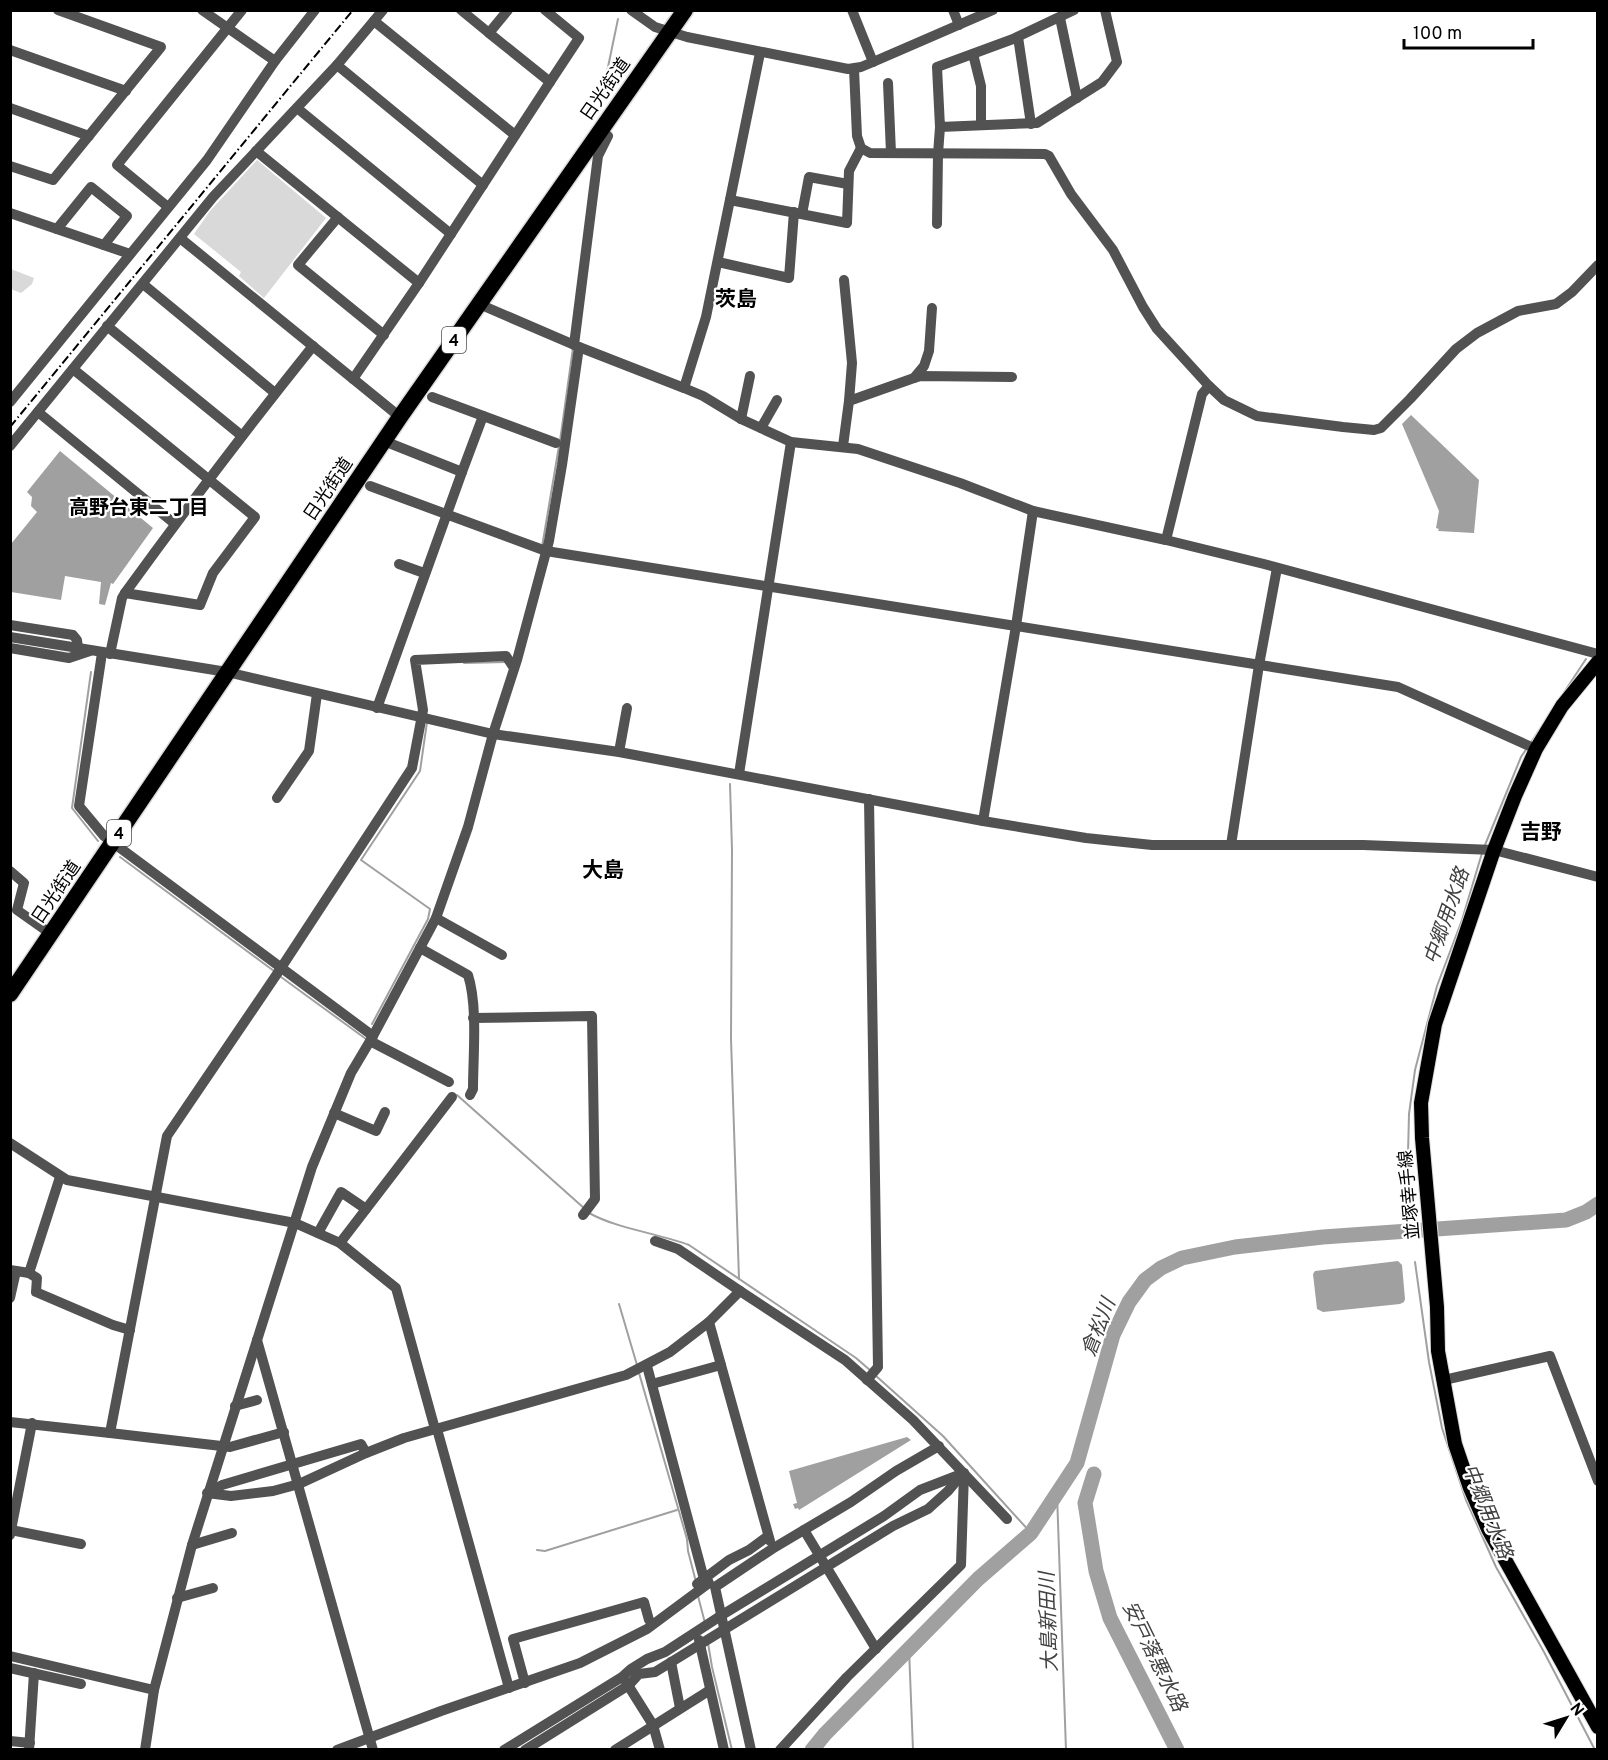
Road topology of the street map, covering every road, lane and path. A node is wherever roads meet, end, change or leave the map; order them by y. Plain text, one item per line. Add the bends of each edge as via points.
1 (58, 10) edge
2 (202, 10) edge
3 (242, 10) edge
4 (315, 10) edge
5 (383, 10) edge
6 (461, 10) edge
7 (508, 10) edge
8 (545, 10) edge
9 (631, 10) edge
10 (685, 10) edge
11 (852, 10) edge
12 (953, 10) edge
13 (993, 10) edge
14 (1074, 10) edge
15 (1105, 10) edge
16 (1060, 18) junction
17 (374, 21) junction
18 (959, 25) junction
19 (227, 28) junction
20 (670, 32) junction
21 (489, 33) junction
22 (1018, 37) junction
23 (10, 50) edge
24 (760, 53) junction
25 (973, 54) junction
26 (275, 61) junction
27 (873, 62) junction
28 (337, 65) junction
29 (854, 69) junction
30 (550, 82) junction
31 (888, 83) dead end
32 (126, 91) junction
33 (1077, 98) junction
34 (10, 108) edge
35 (297, 108) junction
36 (1031, 124) junction
37 (981, 125) junction
38 (940, 127) junction
39 (600, 130) junction
40 (515, 135) junction
41 (89, 136) junction
42 (861, 148) junction
43 (256, 151) junction
44 (891, 153) junction
45 (938, 154) junction
46 (10, 166) edge
47 (483, 184) junction
48 (848, 184) junction
49 (730, 200) junction
50 (168, 207) junction
51 (10, 213) edge
52 (798, 213) junction
53 (338, 217) junction
54 (937, 224) dead end
55 (57, 229) junction
56 (451, 234) junction
57 (180, 238) junction
58 (104, 245) junction
59 (130, 254) junction
60 (717, 262) junction
61 (1598, 265) edge
62 (844, 280) dead end
63 (419, 283) junction
64 (143, 284) junction
65 (479, 304) junction
66 (932, 308) dead end
67 (108, 327) junction
68 (384, 335) junction
69 (313, 346) junction
70 (577, 346) junction
71 (73, 369) junction
72 (750, 376) dead end
73 (1012, 377) dead end
74 (914, 378) junction
75 (354, 379) junction
76 (1209, 386) junction
77 (684, 388) junction
78 (275, 393) junction
79 (432, 397) dead end
80 (777, 400) dead end
81 (849, 401) junction
82 (10, 402) edge
83 (38, 412) junction
84 (483, 416) junction
85 (1344, 416) dead end
86 (400, 417) junction
87 (741, 419) junction
88 (1343, 427) junction
89 (761, 428) junction
90 (242, 436) junction
91 (384, 441) junction
92 (556, 442) dead end
93 (791, 442) junction
94 (10, 446) edge
95 (843, 446) junction
96 (462, 472) junction
97 (210, 480) junction
98 (370, 486) dead end
99 (1033, 511) junction
100 (446, 514) junction
101 (175, 524) junction
102 (1166, 540) junction
103 (546, 551) junction
104 (399, 564) dead end
105 (1277, 568) junction
106 (424, 573) junction
107 (768, 587) junction
108 (125, 593) junction
109 (10, 625) edge
110 (1016, 626) junction
111 (10, 637) edge
112 (10, 648) edge
113 (78, 648) junction
114 (90, 651) junction
115 (106, 653) junction
116 (1598, 654) edge
117 (1598, 662) edge
118 (1259, 664) junction
119 (514, 668) junction
120 (227, 672) junction
121 (317, 693) junction
122 (377, 708) junction
123 (627, 708) dead end
124 (422, 718) junction
125 (493, 734) junction
126 (1536, 749) junction
127 (619, 752) junction
128 (739, 774) junction
129 (277, 798) dead end
130 (869, 799) junction
131 (982, 821) junction
132 (113, 843) junction
133 (1230, 844) junction
134 (1494, 850) junction
135 (10, 871) edge
136 (1598, 877) edge
137 (436, 918) junction
138 (51, 934) junction
139 (420, 948) junction
140 (502, 955) dead end
141 (281, 968) junction
142 (10, 994) edge
143 (473, 1018) junction
144 (372, 1039) junction
145 (449, 1082) dead end
146 (470, 1095) dead end
147 (452, 1097) dead end
148 (385, 1112) dead end
149 (334, 1113) junction
150 (10, 1143) edge
151 (60, 1177) junction
152 (156, 1196) junction
153 (366, 1209) junction
154 (583, 1215) dead end
155 (295, 1223) junction
156 (318, 1233) junction
157 (655, 1241) dead end
158 (340, 1242) junction
159 (13, 1270) edge
160 (28, 1273) junction
161 (740, 1291) junction
162 (10, 1298) edge
163 (709, 1322) junction
164 (130, 1330) junction
165 (257, 1339) junction
166 (721, 1365) junction
167 (647, 1366) junction
168 (867, 1380) junction
169 (1444, 1380) junction
170 (652, 1384) junction
171 (257, 1400) dead end
172 (235, 1406) junction
173 (10, 1422) edge
174 (32, 1423) junction
175 (436, 1429) junction
176 (284, 1432) junction
177 (110, 1433) junction
178 (222, 1446) junction
179 (939, 1446) junction
180 (366, 1453) junction
181 (293, 1464) junction
182 (964, 1473) junction
183 (1598, 1481) edge
184 (299, 1484) junction
185 (207, 1493) junction
186 (1007, 1519) dead end
187 (804, 1530) junction
188 (11, 1533) edge
189 (232, 1533) dead end
190 (768, 1536) junction
191 (81, 1544) dead end
192 (192, 1545) junction
193 (772, 1549) junction
194 (819, 1556) junction
195 (826, 1567) junction
196 (710, 1583) junction
197 (213, 1588) dead end
198 (177, 1599) junction
199 (722, 1615) junction
200 (649, 1620) junction
201 (725, 1629) junction
202 (697, 1631) junction
203 (700, 1644) junction
204 (876, 1649) junction
205 (10, 1656) edge
206 (647, 1659) junction
207 (671, 1662) junction
208 (10, 1668) edge
209 (656, 1672) junction
210 (34, 1673) junction
211 (524, 1680) junction
212 (626, 1681) junction
213 (81, 1684) dead end
214 (509, 1688) junction
215 (154, 1690) junction
216 (710, 1690) junction
217 (680, 1708) junction
218 (653, 1725) junction
219 (1598, 1727) edge
220 (369, 1738) junction
221 (10, 1741) edge
222 (30, 1746) edge
223 (522, 1746) edge
224 (145, 1749) edge
225 (337, 1749) edge
226 (373, 1749) edge
227 (504, 1749) edge
228 (615, 1749) edge
229 (660, 1749) edge
230 (724, 1749) edge
231 (751, 1749) edge
232 (780, 1749) edge

1 - 32 street via 161,47
2 - 19 street
3 - 19 street
4 - 26 street
5 - 17 street
6 - 21 street
7 - 21 street
8 - 30 street via 579,38
9 - 20 street via 655,27
10 - 20 highway, 日光街道 / 4
11 - 27 street
12 - 18 street
13 - 18 street
14 - 16 street
15 - 33 street via 1117,62 1102,82
16 - 22 street
16 - 33 street
17 - 28 street
17 - 40 street
18 - 27 street
19 - 26 street
19 - 50 street via 117,165
20 - 24 street
20 - 39 highway, 日光街道 / 4
21 - 30 street
22 - 25 street
22 - 36 street
23 - 32 street
24 - 29 street
24 - 49 street
25 - 37 street via 981,86
25 - 38 street via 937,67
26 - 50 street via 207,160
27 - 29 street
28 - 35 street
28 - 47 street
29 - 42 street
30 - 40 street
31 - 44 street
32 - 41 street
33 - 36 street
34 - 41 street
35 - 43 street
35 - 56 street
36 - 37 street
37 - 38 street
38 - 45 street
39 - 65 highway, 日光街道 / 4
39 - 70 street via 608,136 598,156
40 - 47 street
41 - 46 street via 53,180
42 - 44 street via 870,153
42 - 48 street via 849,171
43 - 53 street
43 - 57 street
44 - 45 street
45 - 54 street
45 - 76 street via 1049,156 1071,194 1110,245 1153,323
47 - 56 street
48 - 52 street via 809,177
48 - 52 street via 847,223
49 - 52 street
49 - 60 street
50 - 59 street
51 - 55 street
52 - 60 street via 789,278
53 - 63 street
53 - 68 street via 298,265
55 - 58 street
55 - 58 street via 91,187 127,216
56 - 63 street
57 - 64 street
57 - 69 street
58 - 59 street
59 - 82 street
60 - 77 street via 706,317
61 - 88 street via 1556,304 1516,307 1455,349 1381,428
62 - 81 street via 852,363
63 - 68 street
64 - 67 street
64 - 78 street
65 - 70 street
65 - 86 highway, 日光街道 / 4
66 - 74 street via 929,351
67 - 71 street
67 - 90 street
68 - 75 street
69 - 75 street
69 - 78 street
70 - 77 street
70 - 103 street
71 - 83 street
71 - 97 street
72 - 87 street
73 - 74 street
74 - 81 street
75 - 86 street
76 - 88 street via 1224,400 1257,416
76 - 102 street via 1202,394
77 - 87 street
78 - 90 street
79 - 84 street
80 - 89 street
81 - 95 street
83 - 94 street
83 - 101 street
84 - 92 street
84 - 96 street
85 - 88 street
86 - 91 highway, 日光街道 / 4
87 - 89 street
89 - 93 street
90 - 97 street
91 - 96 street
91 - 120 highway, 日光街道 / 4
93 - 95 street
93 - 107 street
95 - 99 street
96 - 100 street
97 - 101 street
97 - 108 street via 255,517 213,573 200,605
98 - 100 street
99 - 102 street
99 - 110 street
100 - 103 street
100 - 106 street
101 - 108 street
102 - 105 street
103 - 107 street
103 - 119 street
104 - 106 street
105 - 116 street
105 - 118 street
106 - 122 street
107 - 110 street
107 - 128 street
108 - 115 street
109 - 113 street via 73,635
110 - 118 street
110 - 131 street
111 - 113 street
112 - 114 street via 69,658
113 - 114 street
114 - 115 street
115 - 120 street
115 - 132 street via 80,806
117 - 126 main road, 並塚幸手線 via 1562,706
118 - 126 street via 1398,687
118 - 133 street
119 - 124 street via 506,656 415,660
119 - 125 street
120 - 121 street
120 - 132 highway, 日光街道 / 4
121 - 122 street
121 - 129 street via 309,751
122 - 124 street
123 - 127 street
124 - 125 street
124 - 141 street via 412,768
125 - 127 street
125 - 137 street via 468,826
126 - 134 main road, 並塚幸手線
127 - 128 street
128 - 130 street
130 - 131 street
130 - 168 street via 878,1367
131 - 133 street via 1152,845
132 - 138 highway, 日光街道 / 4
132 - 141 street
133 - 134 street
134 - 136 street
134 - 169 main road, 並塚幸手線 via 1435,1024 1421,1103 1438,1351
135 - 138 street via 24,883 17,910
137 - 139 street
137 - 140 street
138 - 142 highway, 日光街道 / 4
139 - 143 street via 468,975
139 - 144 street
141 - 144 street
141 - 152 street via 166,1136
143 - 146 street
143 - 154 street via 592,1016 595,1200
144 - 145 street
144 - 149 street via 351,1073
147 - 153 street
148 - 149 street via 376,1131
149 - 155 street
150 - 151 street
151 - 152 street
151 - 160 street
152 - 155 street
152 - 164 street
153 - 156 street via 340,1192
153 - 158 street
155 - 156 street
155 - 165 street
156 - 158 street
157 - 161 street via 678,1249
158 - 175 street via 396,1288
159 - 160 street
159 - 162 street
160 - 164 street via 37,1278 36,1292
161 - 163 street
161 - 168 street via 845,1360
163 - 166 street
163 - 167 street
164 - 177 street
165 - 172 street
165 - 176 street
166 - 170 street
166 - 190 street
167 - 170 street
167 - 175 street
168 - 179 street
169 - 183 street via 1550,1356
169 - 219 main road, 並塚幸手線 via 1455,1444 1488,1529
170 - 196 street
171 - 172 street
172 - 178 street
173 - 174 street
174 - 177 street
174 - 188 street
175 - 180 street
175 - 214 street
176 - 178 street
176 - 181 street
177 - 178 street
178 - 185 street
179 - 182 street
179 - 187 street
180 - 181 street via 361,1444
180 - 184 street
181 - 184 street
181 - 185 street
182 - 186 street
182 - 194 street via 920,1490
182 - 195 street via 928,1509
182 - 204 street via 961,1565
184 - 185 street via 231,1496
184 - 220 street
185 - 192 street
187 - 193 street
187 - 194 street
188 - 191 street
189 - 192 street
190 - 193 street
190 - 196 street via 729,1560
192 - 198 street
193 - 196 street
194 - 195 street
194 - 199 street
195 - 201 street
195 - 204 street
196 - 199 street
196 - 200 street
196 - 211 street via 647,1629 580,1663
197 - 198 street
198 - 215 street
199 - 201 street
199 - 202 street
200 - 211 street via 579,1657
200 - 211 street via 644,1602 513,1638
201 - 203 street
201 - 231 street
202 - 203 street
202 - 206 street
203 - 207 street
203 - 216 street
204 - 232 street
205 - 215 street
206 - 209 street
206 - 212 street via 631,1669
207 - 209 street
207 - 217 street
208 - 210 street
209 - 212 street
210 - 213 street
210 - 222 street
211 - 214 street
212 - 218 street
212 - 223 street
214 - 220 street
215 - 224 street
216 - 217 street
216 - 230 street
217 - 218 street
218 - 228 street
218 - 229 street
220 - 225 street
220 - 226 street
221 - 222 street
223 - 227 street

